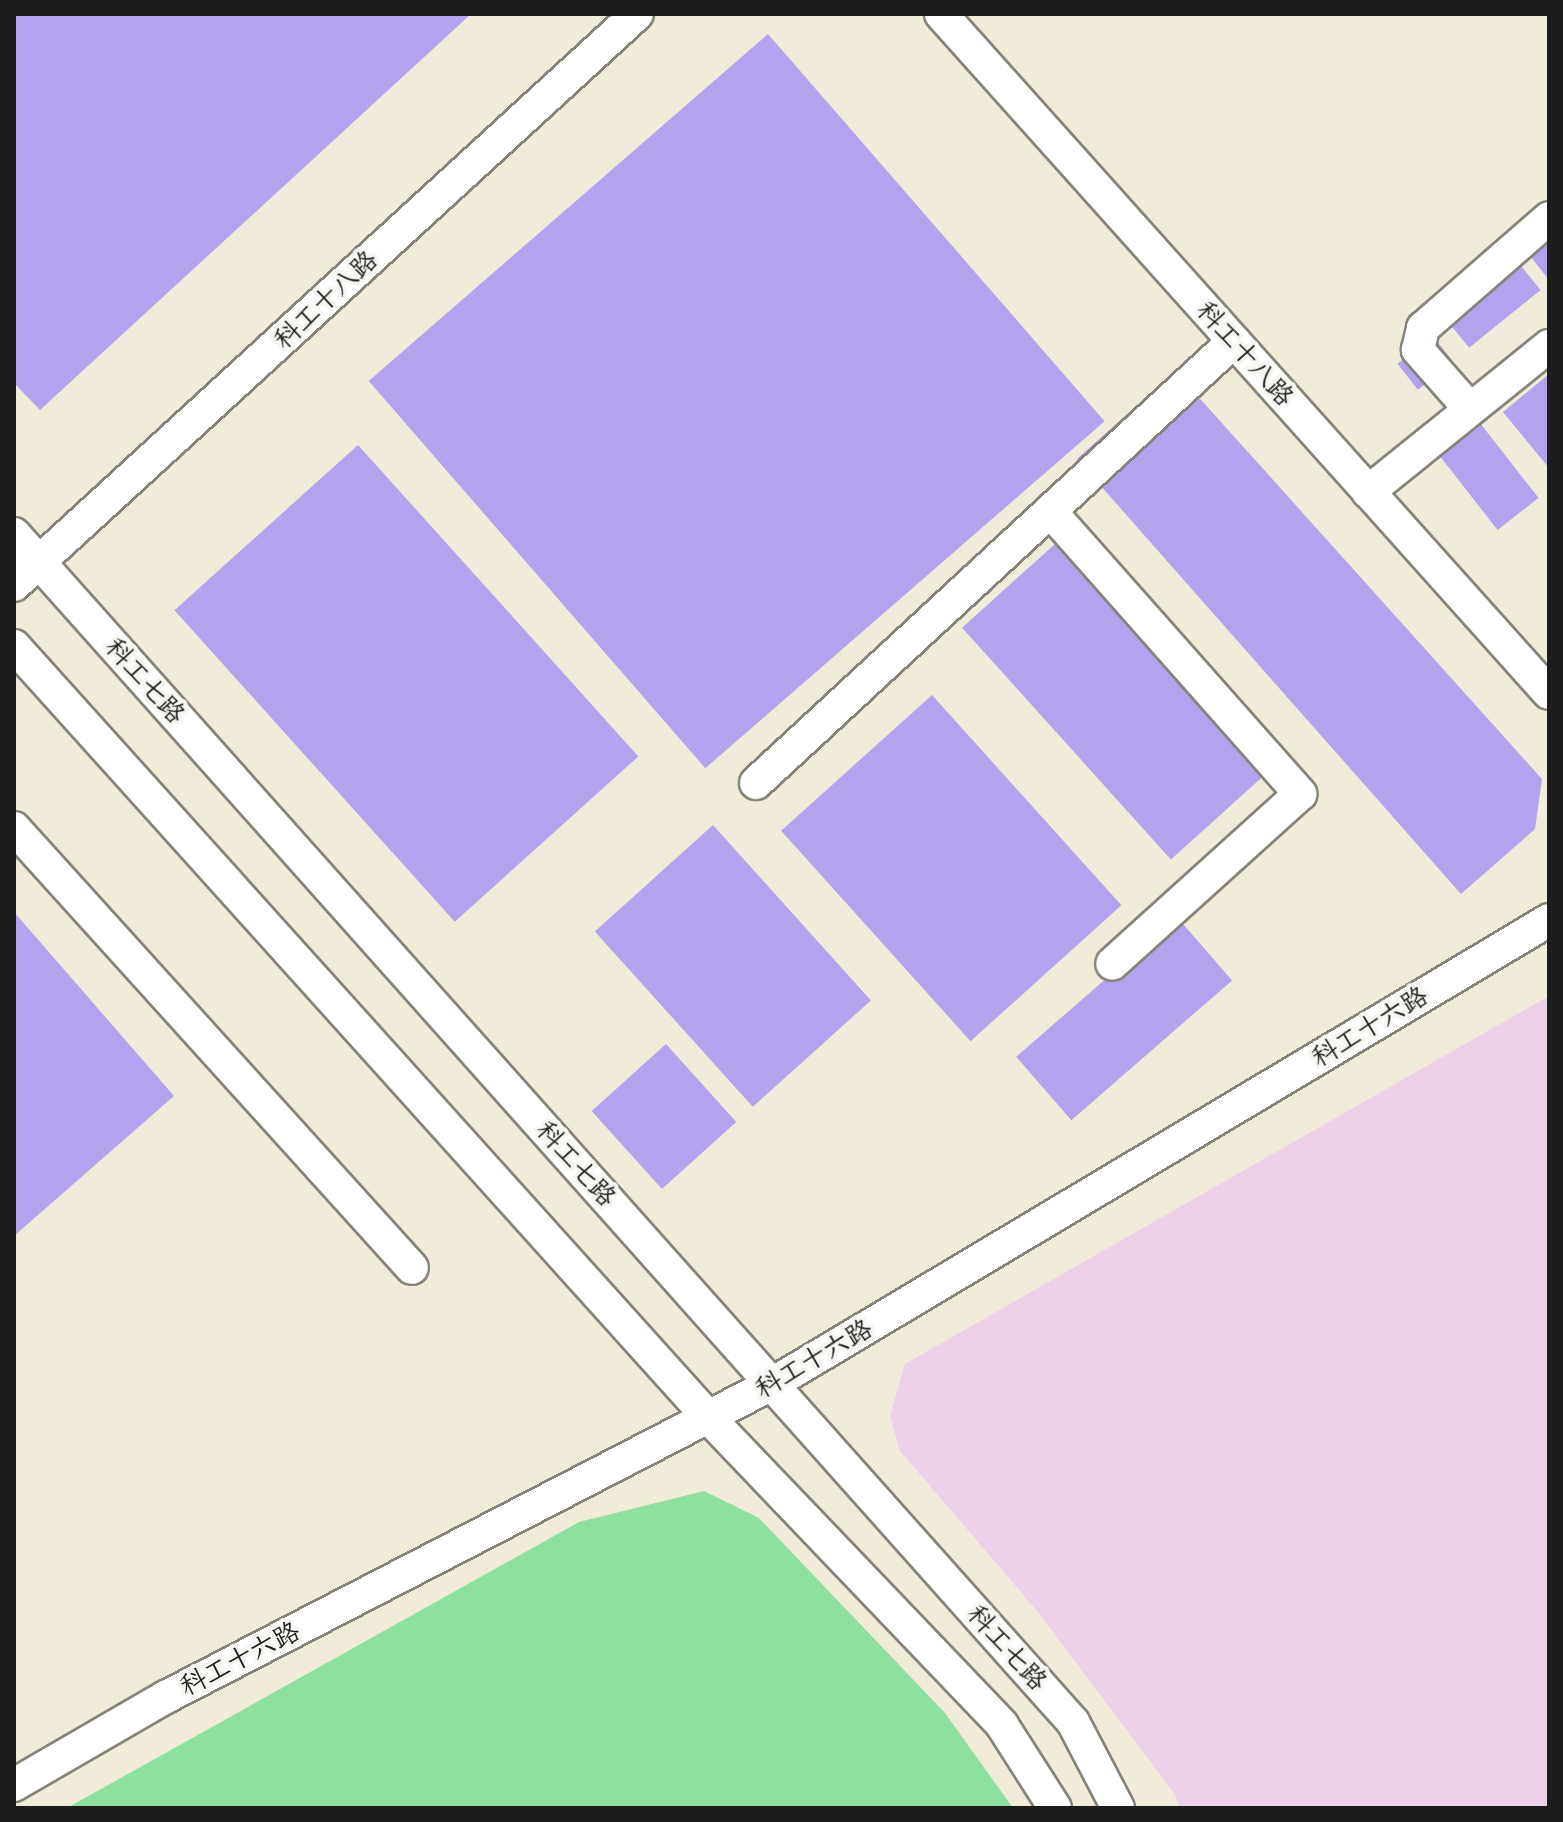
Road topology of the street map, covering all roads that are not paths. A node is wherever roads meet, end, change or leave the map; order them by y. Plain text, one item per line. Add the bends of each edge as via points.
1 (637, 14) edge
2 (941, 14) edge
3 (1549, 218) edge
4 (1234, 341) junction
5 (1549, 346) edge
6 (1470, 409) junction
7 (1368, 492) junction
8 (1050, 511) junction
9 (14, 534) edge
10 (39, 563) junction
11 (14, 585) edge
12 (14, 646) edge
13 (1549, 693) edge
14 (756, 783) dead end
15 (14, 828) edge
16 (1549, 920) edge
17 (1112, 964) dead end
18 (412, 1268) dead end
19 (772, 1384) junction
20 (709, 1418) junction
21 (14, 1759) edge
22 (58, 1760) junction
23 (14, 1785) edge
24 (1055, 1808) edge
25 (1118, 1808) edge

1 - 10 street, 科工十八路
2 - 4 street, 科工十八路
3 - 6 street via 1423,328 1418,350
4 - 7 street, 科工十八路
4 - 8 street
5 - 6 street
6 - 7 street
7 - 13 street, 科工十八路
8 - 14 street
8 - 17 street via 1300,794
9 - 10 street, 科工七路
10 - 11 street, 科工十八路
10 - 19 street, 科工七路
12 - 20 street
15 - 18 street
16 - 19 street, 科工十六路
19 - 20 street, 科工十六路
19 - 25 street, 科工七路 via 1073,1722
20 - 22 street, 科工十六路 via 180,1690
20 - 24 street via 1002,1725
21 - 22 street
22 - 23 street, 科工十六路

